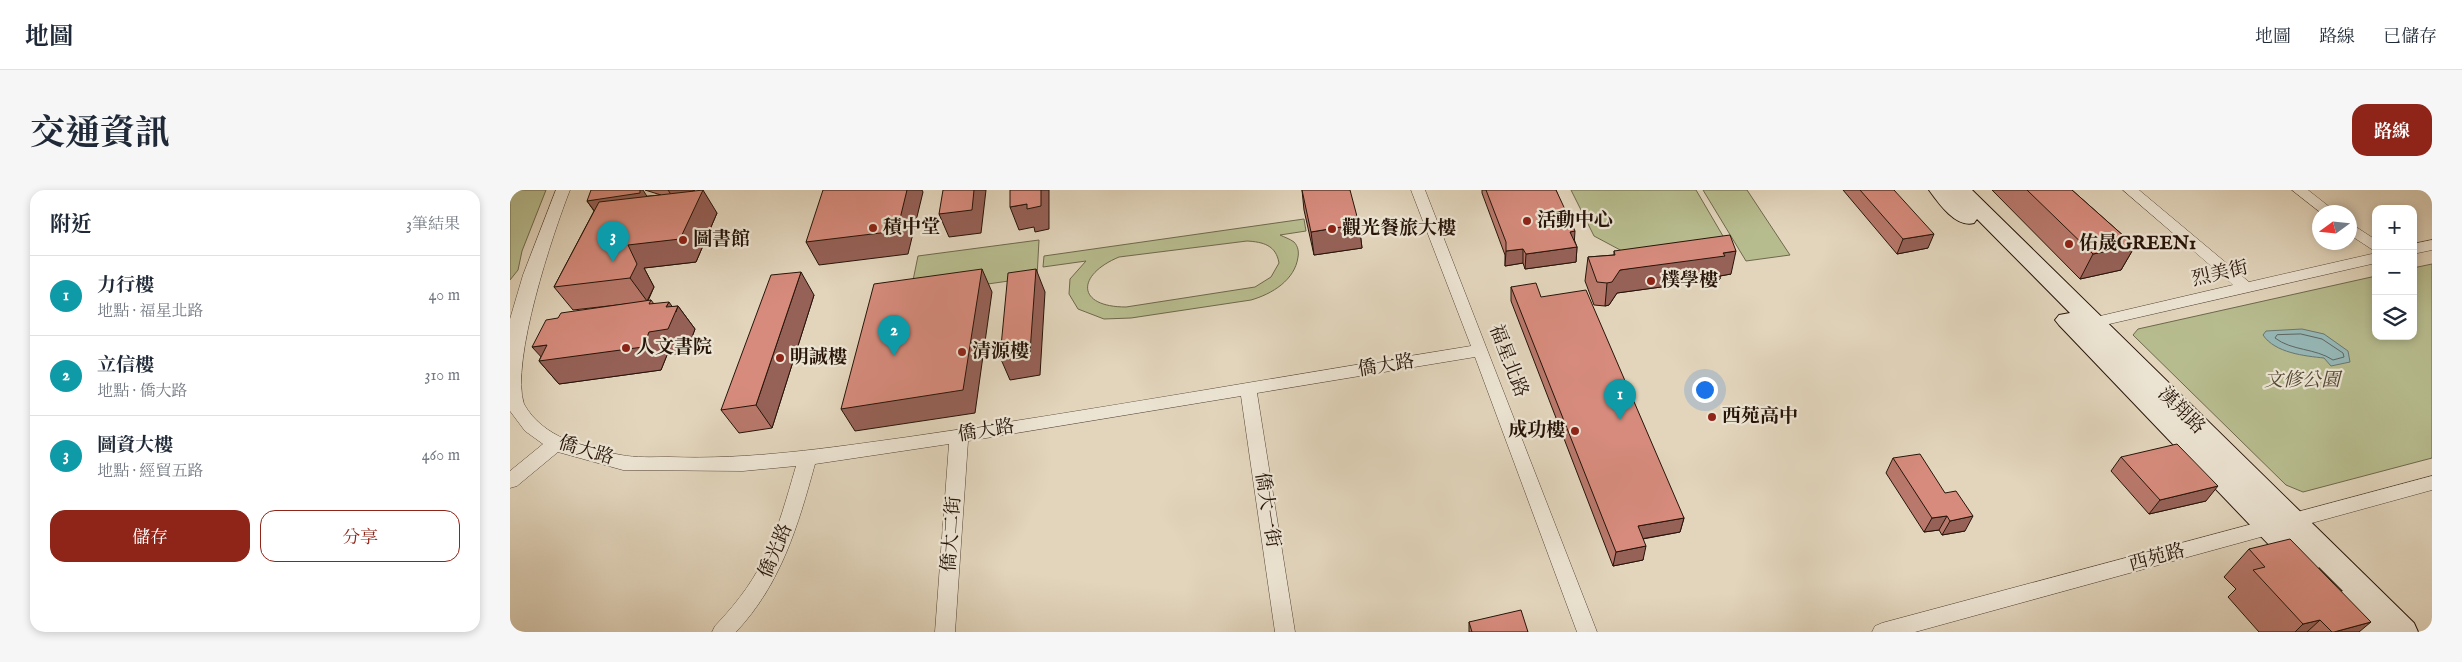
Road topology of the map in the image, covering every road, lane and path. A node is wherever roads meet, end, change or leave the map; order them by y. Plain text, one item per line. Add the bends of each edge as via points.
1 (563, 190) edge
2 (1418, 190) edge
3 (1939, 190) edge
4 (1960, 190) edge
5 (2130, 190) edge
6 (2299, 190) edge
7 (2319, 205) edge
8 (2357, 233) edge
9 (2372, 244) edge
10 (2432, 245) edge
11 (2417, 248) edge
12 (2372, 259) edge
13 (531, 269) junction
14 (2246, 288) junction
15 (510, 301) edge
16 (2083, 325) junction
17 (1481, 350) junction
18 (1248, 388) junction
19 (512, 402) edge
20 (959, 436) junction
21 (555, 444) junction
22 (807, 458) junction
23 (510, 481) edge
24 (2432, 483) edge
25 (2280, 524) junction
26 (722, 632) edge
27 (946, 632) edge
28 (1285, 632) edge
29 (1587, 632) edge
30 (1882, 632) edge
31 (2372, 632) edge
32 (2403, 632) edge

1 - 13 street
2 - 17 street, 福星北路
3 - 16 street, 漢翔路
4 - 16 street, 漢翔路
5 - 14 street
6 - 7 street
8 - 9 street
10 - 11 street
12 - 14 street, 烈美街
13 - 15 street
13 - 19 street via 516,324 510,365
14 - 16 street, 烈美街
16 - 25 street, 漢翔路
17 - 18 street, 僑大路
17 - 29 street, 福星北路
18 - 20 street, 僑大路
18 - 28 street, 僑大一街
19 - 21 street, 僑大路 via 531,426
20 - 22 street, 僑大路
20 - 27 street, 僑大二街
21 - 22 street, 僑大路 via 623,463 688,465
21 - 23 street
22 - 26 street, 僑光路 via 774,565 741,614
24 - 25 street, 西苑路
25 - 30 street, 西苑路
25 - 31 street, 漢翔路
25 - 32 street, 漢翔路

